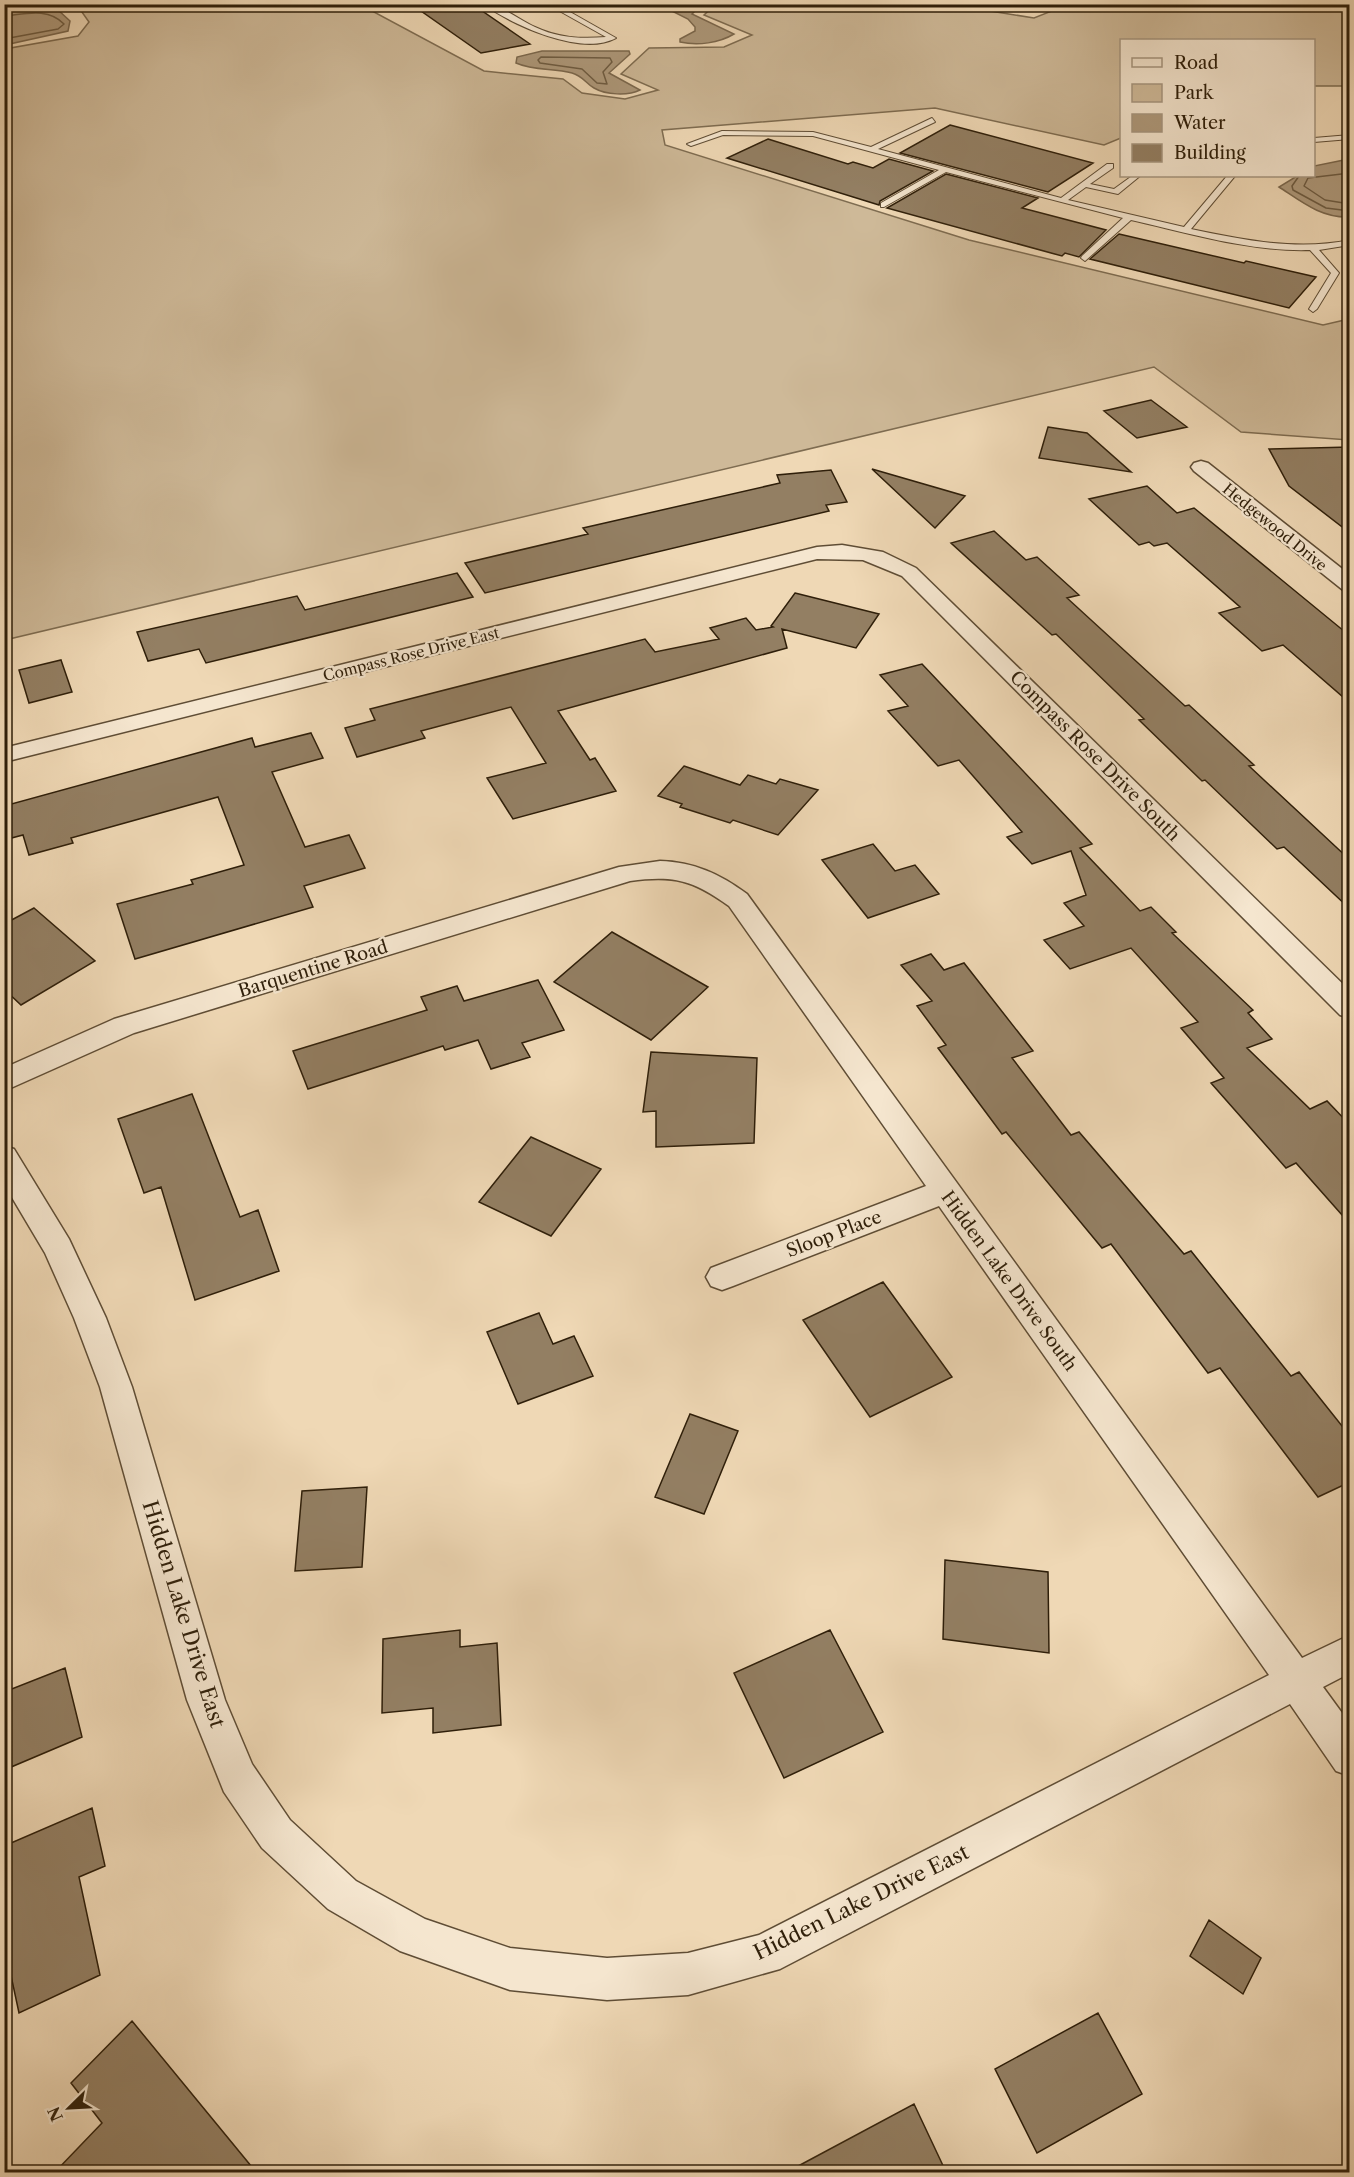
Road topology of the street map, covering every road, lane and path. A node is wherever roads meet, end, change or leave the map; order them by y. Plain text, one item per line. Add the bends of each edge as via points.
1 (486, 4) edge
2 (550, 4) edge
3 (932, 120) dead end
4 (1350, 137) edge
5 (1315, 140) edge
6 (691, 144) dead end
7 (871, 150) junction
8 (1110, 166) dead end
9 (943, 171) junction
10 (1135, 177) edge
11 (1230, 177) edge
12 (1085, 185) junction
13 (1062, 201) junction
14 (884, 205) dead end
15 (1129, 217) junction
16 (1186, 230) junction
17 (1350, 242) edge
18 (1313, 248) junction
19 (1085, 258) dead end
20 (1313, 309) dead end
21 (1201, 467) dead end
22 (817, 553) joint
23 (1350, 586) edge
24 (4, 755) edge
25 (628, 873) joint
26 (1350, 1008) edge
27 (4, 1080) edge
28 (4, 1157) edge
29 (945, 1191) junction
30 (722, 1277) dead end
31 (1350, 1653) edge
32 (1295, 1681) junction
33 (1350, 1757) edge

1 - 2 lane via 549,37 613,38
3 - 7 lane
4 - 5 lane
6 - 7 lane via 722,133 789,132 822,136
7 - 9 lane
8 - 12 lane
9 - 13 lane
9 - 14 lane
10 - 12 lane via 1115,192
11 - 16 lane
12 - 13 lane
13 - 15 lane
15 - 16 lane
15 - 19 lane
16 - 18 lane via 1252,243
17 - 18 lane
18 - 20 lane via 1335,273
21 - 23 street, Hedgewood Drive
22 - 24 street, Compass Rose Drive East
22 - 26 street, Compass Rose Drive South via 842,549 866,552 909,572
25 - 27 street, Barquentine Road via 124,1026
25 - 29 street, Hidden Lake Drive South via 682,870 713,880 738,900
28 - 32 street, Hidden Lake Drive East via 58,1248 116,1387 206,1700 238,1778 276,1834 342,1895 415,1936 510,1969 607,1979 688,1974 765,1954
29 - 30 street, Sloop Place
29 - 32 street, Hidden Lake Drive South
31 - 32 street, Hidden Lake Drive East
32 - 33 street, Hidden Lake Drive South

